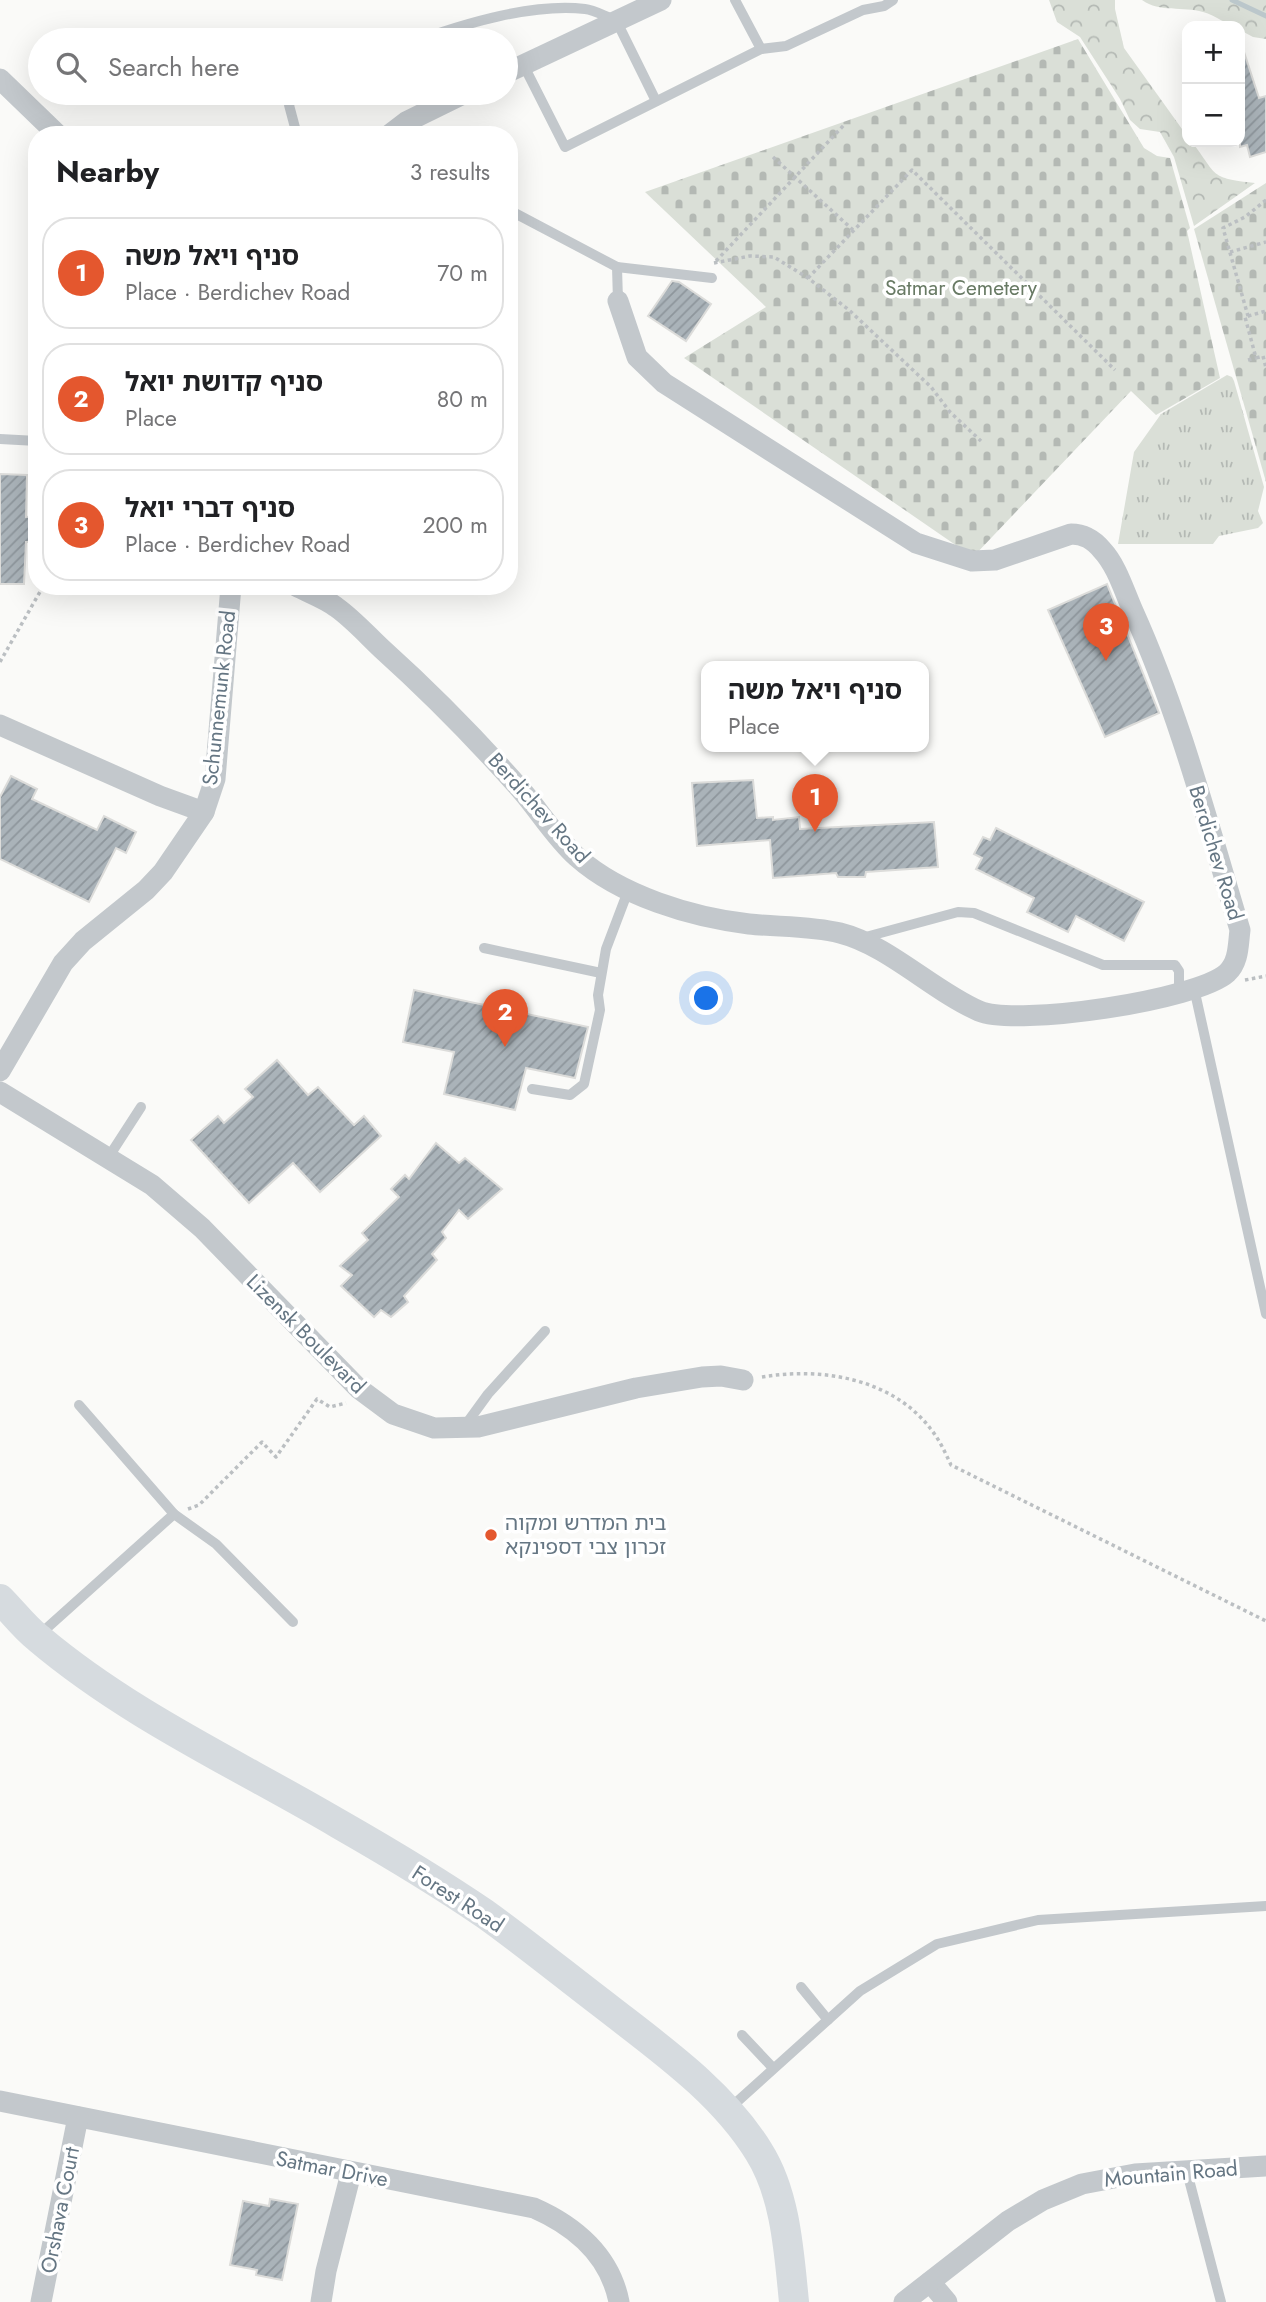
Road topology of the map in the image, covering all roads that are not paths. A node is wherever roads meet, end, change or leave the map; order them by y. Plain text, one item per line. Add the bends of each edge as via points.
1 (661, 0) edge
2 (735, 0) edge
3 (892, 0) edge
4 (860, 5) edge
5 (616, 20) junction
6 (456, 28) edge
7 (761, 49) junction
8 (518, 67) edge
9 (518, 75) edge
10 (0, 79) edge
11 (656, 101) junction
12 (289, 105) edge
13 (441, 105) edge
14 (49, 126) edge
15 (295, 126) edge
16 (401, 126) edge
17 (518, 215) edge
18 (617, 267) junction
19 (712, 278) dead end
20 (618, 301) joint
21 (0, 439) edge
22 (28, 441) edge
23 (230, 595) edge
24 (314, 595) edge
25 (0, 725) edge
26 (204, 812) junction
27 (628, 891) junction
28 (855, 939) junction
29 (484, 948) dead end
30 (601, 973) junction
31 (1187, 990) junction
32 (0, 1071) edge
33 (532, 1089) dead end
34 (0, 1093) edge
35 (141, 1107) dead end
36 (108, 1158) junction
37 (1266, 1314) edge
38 (545, 1331) dead end
39 (743, 1380) road end
40 (79, 1405) dead end
41 (464, 1427) junction
42 (174, 1514) junction
43 (0, 1598) edge
44 (293, 1622) dead end
45 (37, 1637) junction
46 (1266, 1906) edge
47 (802, 1987) dead end
48 (828, 2020) junction
49 (742, 2035) dead end
50 (773, 2068) junction
51 (0, 2101) edge
52 (727, 2111) junction
53 (78, 2117) junction
54 (1266, 2166) edge
55 (1187, 2172) junction
56 (351, 2173) junction
57 (930, 2281) junction
58 (41, 2302) edge
59 (321, 2302) edge
60 (619, 2302) edge
61 (794, 2302) edge
62 (904, 2302) edge
63 (947, 2302) edge
64 (1221, 2302) edge

1 - 5 street
2 - 7 lane
3 - 4 lane via 884,6
4 - 7 lane via 786,46
5 - 6 lane via 587,9 538,9
5 - 8 street
5 - 11 lane
7 - 11 lane
9 - 11 lane via 565,147
10 - 14 street
12 - 15 lane
13 - 16 street
17 - 18 lane
18 - 19 lane
18 - 20 lane
20 - 31 street, Berdichev Road via 637,356 664,383 916,542 971,561 995,560 1071,534 1083,534 1102,549 1166,693 1240,930 1236,963 1226,974
21 - 22 lane
23 - 26 street, Schunnemunk Road via 215,779
24 - 27 street, Berdichev Road via 335,606 429,692 483,746 575,855
25 - 26 street
26 - 32 street, Schunnemunk Road via 163,872 63,963
27 - 28 street, Berdichev Road via 702,916 840,933
27 - 30 lane
28 - 31 street, Berdichev Road via 979,1011 1002,1017 1109,1009
28 - 31 lane via 958,912 974,913 1103,965 1175,965
29 - 30 lane
30 - 33 lane via 600,1010 584,1084 570,1095
31 - 37 lane
34 - 36 street, Lizensk Boulevard
35 - 36 lane
36 - 41 street, Lizensk Boulevard via 152,1185 202,1228 358,1388 393,1414 434,1428
38 - 41 lane
39 - 41 street, Lizensk Boulevard via 702,1377 636,1388
40 - 42 lane
42 - 44 lane via 216,1544
42 - 45 lane
43 - 45 street, Forest Road
45 - 52 street, Forest Road via 133,1708 340,1824 484,1914 626,2022
46 - 48 lane via 1038,1920 937,1944 860,1991
47 - 48 lane
48 - 50 lane
49 - 50 lane
50 - 52 lane
51 - 53 street, Satmar Drive
52 - 61 street, Forest Road via 760,2154 779,2200
53 - 56 street, Satmar Drive
53 - 58 street, Orshava Court
54 - 55 street, Mountain Road
55 - 57 street, Mountain Road via 1122,2176 1082,2184 1043,2200
55 - 64 lane
56 - 59 street
56 - 60 street, Satmar Drive via 534,2208 554,2217 592,2247
57 - 62 street, Mountain Road
57 - 63 street

